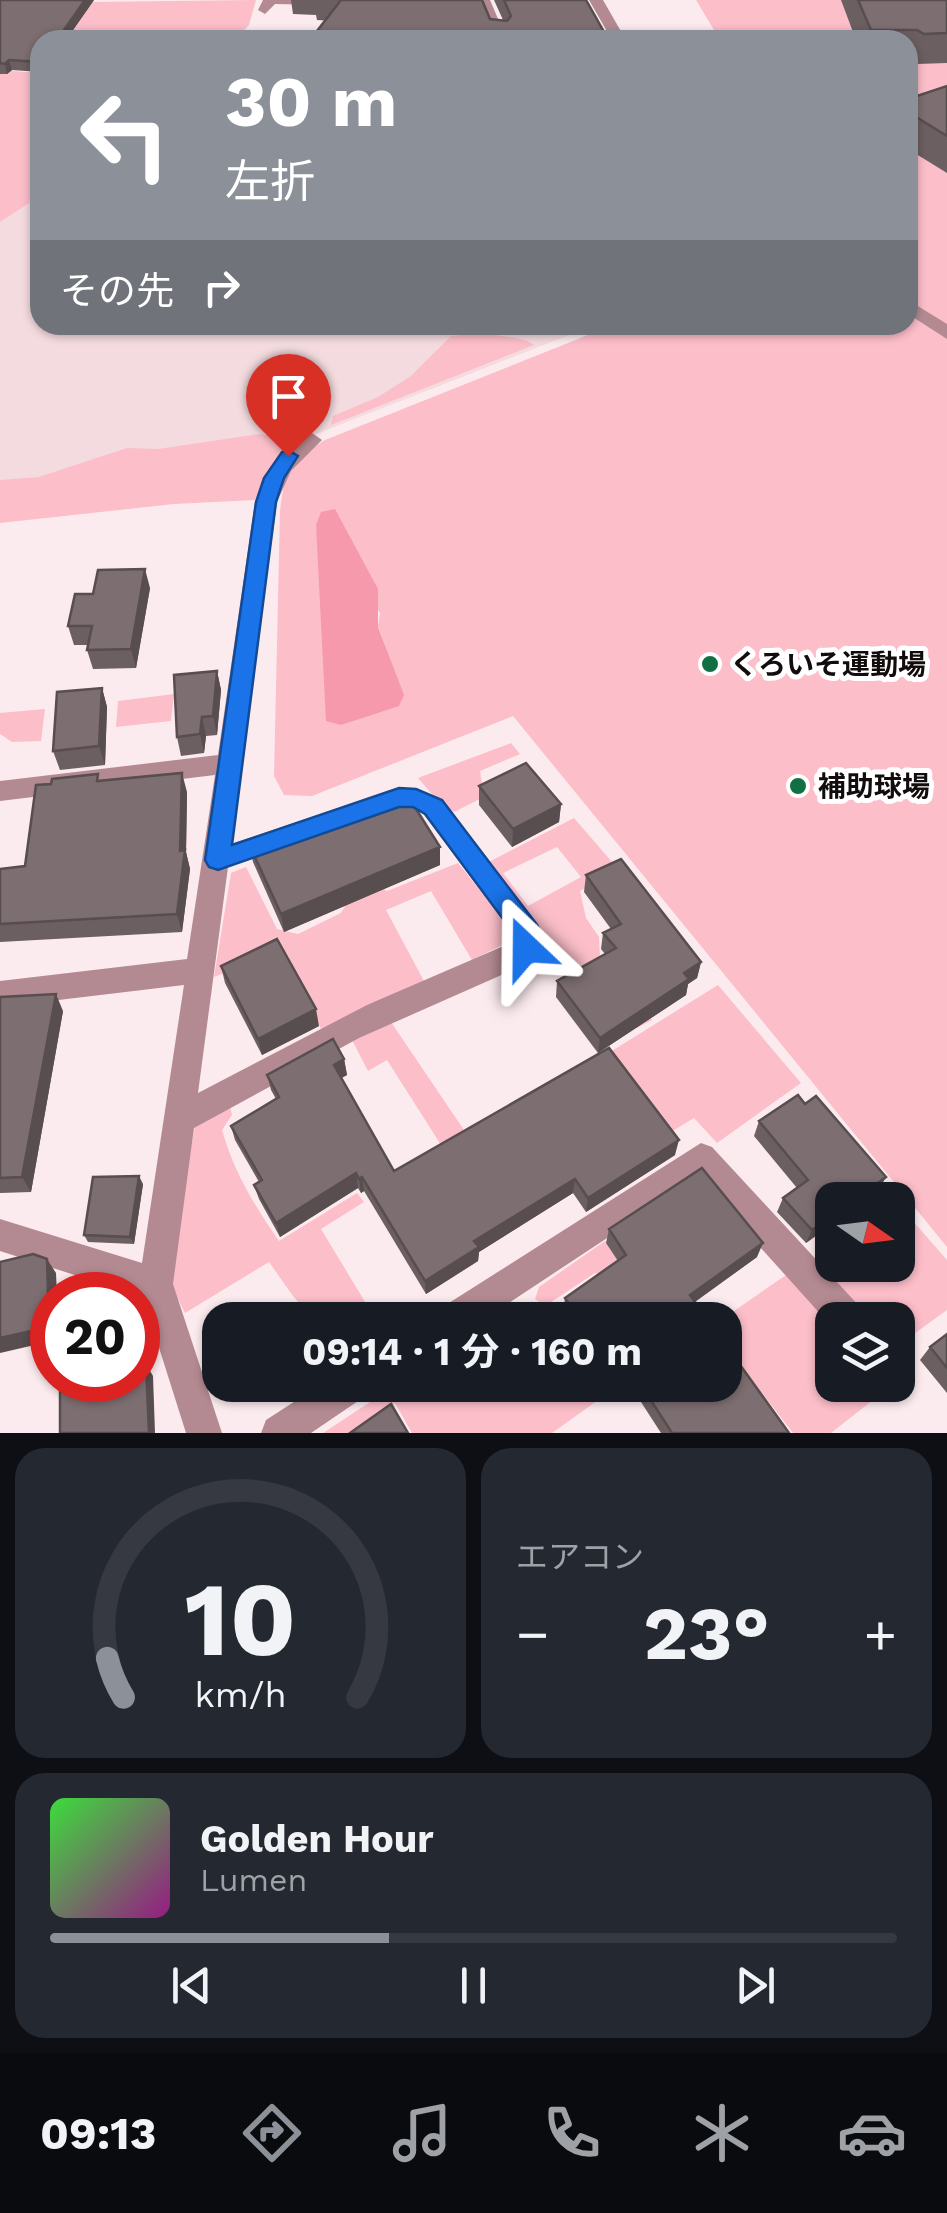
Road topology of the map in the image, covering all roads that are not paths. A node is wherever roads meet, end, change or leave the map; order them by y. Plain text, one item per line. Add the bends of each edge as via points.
1 (484, 0) edge
2 (596, 0) edge
3 (341, 2) edge
4 (265, 10) dead end
5 (496, 30) edge
6 (612, 30) edge
7 (918, 313) edge
8 (947, 333) edge
9 (312, 440) dead end
10 (232, 763) junction
11 (0, 791) edge
12 (218, 860) junction
13 (201, 970) junction
14 (0, 994) edge
15 (181, 1119) junction
16 (0, 1234) edge
17 (119, 1272) edge
18 (158, 1272) edge
19 (160, 1296) edge
20 (480, 1302) edge
21 (833, 1302) edge
22 (326, 1402) edge
23 (204, 1433) edge
24 (278, 1433) edge

1 - 5 street
2 - 6 street
3 - 4 street via 270,0
7 - 8 street
9 - 10 street via 288,456 266,502
10 - 11 street
10 - 12 street
12 - 13 street
12 - 15 street via 399,798 416,798 433,807 528,933 526,948 284,1058
13 - 14 street
13 - 15 street
15 - 18 street
16 - 17 street
19 - 23 street
20 - 21 street via 702,1158
22 - 24 street

